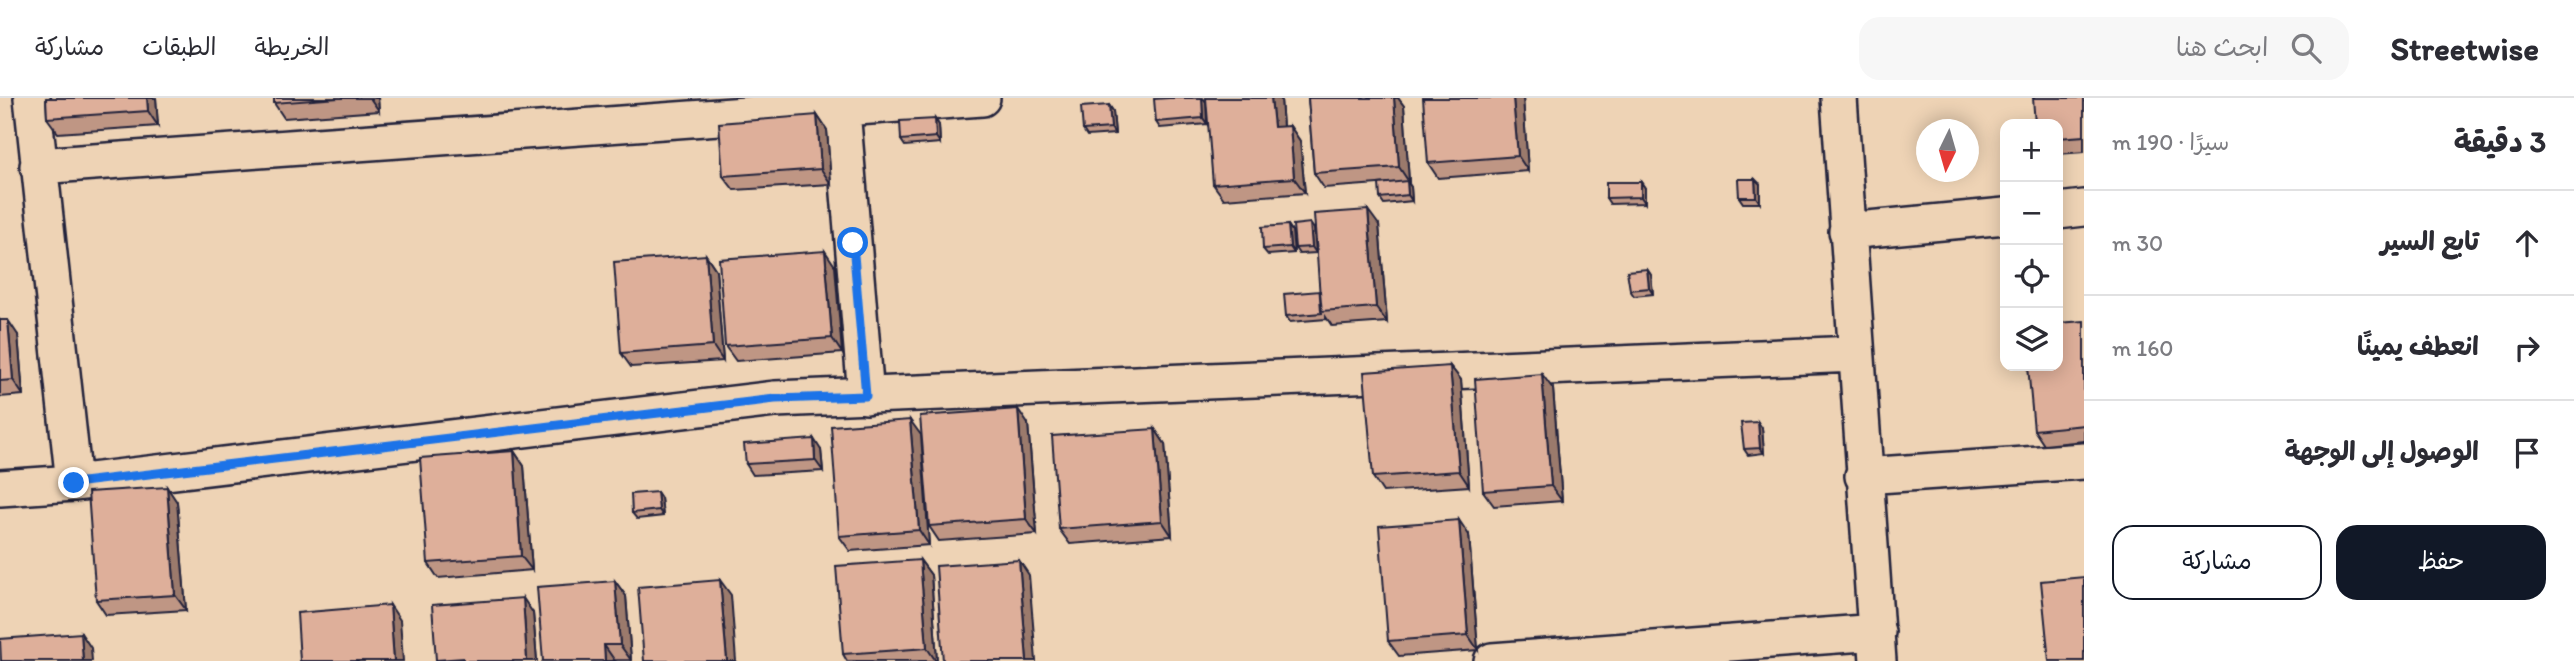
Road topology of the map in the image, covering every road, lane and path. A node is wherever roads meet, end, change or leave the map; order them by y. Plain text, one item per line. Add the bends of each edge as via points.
1 (32, 98) edge
2 (982, 98) edge
3 (1839, 98) edge
4 (840, 103) edge
5 (38, 166) junction
6 (2084, 208) edge
7 (2063, 210) edge
8 (2000, 216) edge
9 (1847, 231) junction
10 (1856, 354) junction
11 (866, 396) junction
12 (2084, 461) edge
13 (1863, 476) junction
14 (74, 483) junction
15 (0, 488) edge
16 (1877, 647) edge
17 (1492, 661) edge

1 - 5 street
2 - 4 street
3 - 9 street
4 - 5 street
4 - 11 street
5 - 14 street
6 - 7 street
8 - 9 street
9 - 10 street
10 - 11 street
10 - 13 street
11 - 14 street via 775,399
12 - 13 street
13 - 16 street
14 - 15 street
16 - 17 street

